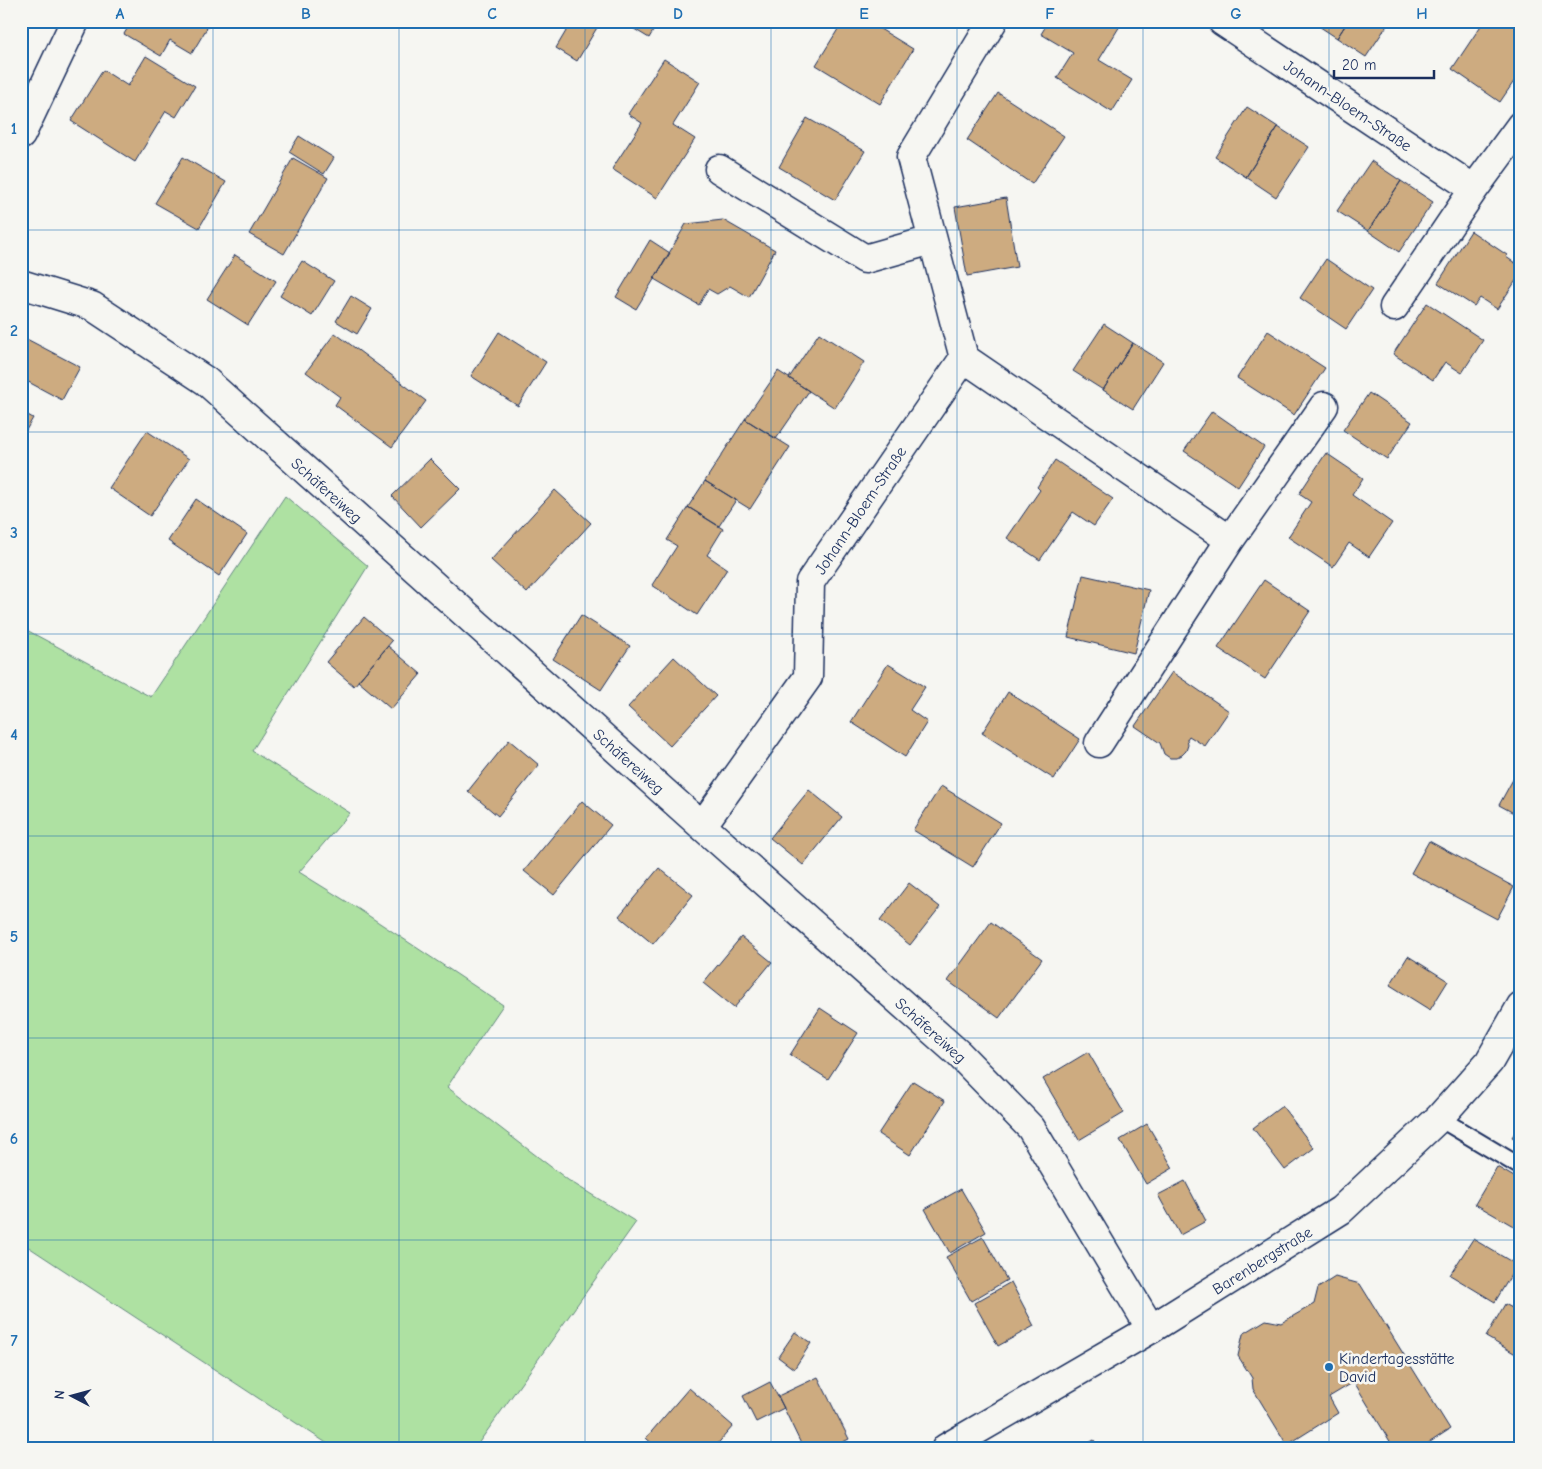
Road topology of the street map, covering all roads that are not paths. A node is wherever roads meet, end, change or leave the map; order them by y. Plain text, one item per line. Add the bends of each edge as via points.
1 (75, 21) edge
2 (993, 21) edge
3 (1222, 21) edge
4 (1521, 125) edge
5 (21, 135) edge
6 (719, 170) dead end
7 (1474, 189) junction
8 (932, 240) junction
9 (21, 284) edge
10 (1394, 307) dead end
11 (964, 358) junction
12 (1324, 406) dead end
13 (1230, 540) junction
14 (1099, 743) dead end
15 (702, 826) junction
16 (1521, 1006) edge
17 (1438, 1118) junction
18 (1521, 1167) edge
19 (1151, 1328) junction
20 (946, 1448) edge

1 - 5 street
2 - 8 street via 911,157
3 - 7 street, Johann-Bloem-Straße
4 - 7 street
6 - 8 street via 866,259
7 - 10 street
8 - 11 street
9 - 15 street, Schäfereiweg via 92,306 206,381
11 - 13 street
11 - 15 street, Johann-Bloem-Straße via 810,582 808,677
12 - 13 street
13 - 14 street
15 - 19 street, Schäfereiweg via 959,1054 1031,1128
16 - 17 street, Barenbergstraße via 1489,1062
17 - 18 lane
17 - 19 street, Barenbergstraße via 1341,1210
19 - 20 street, Barenbergstraße

